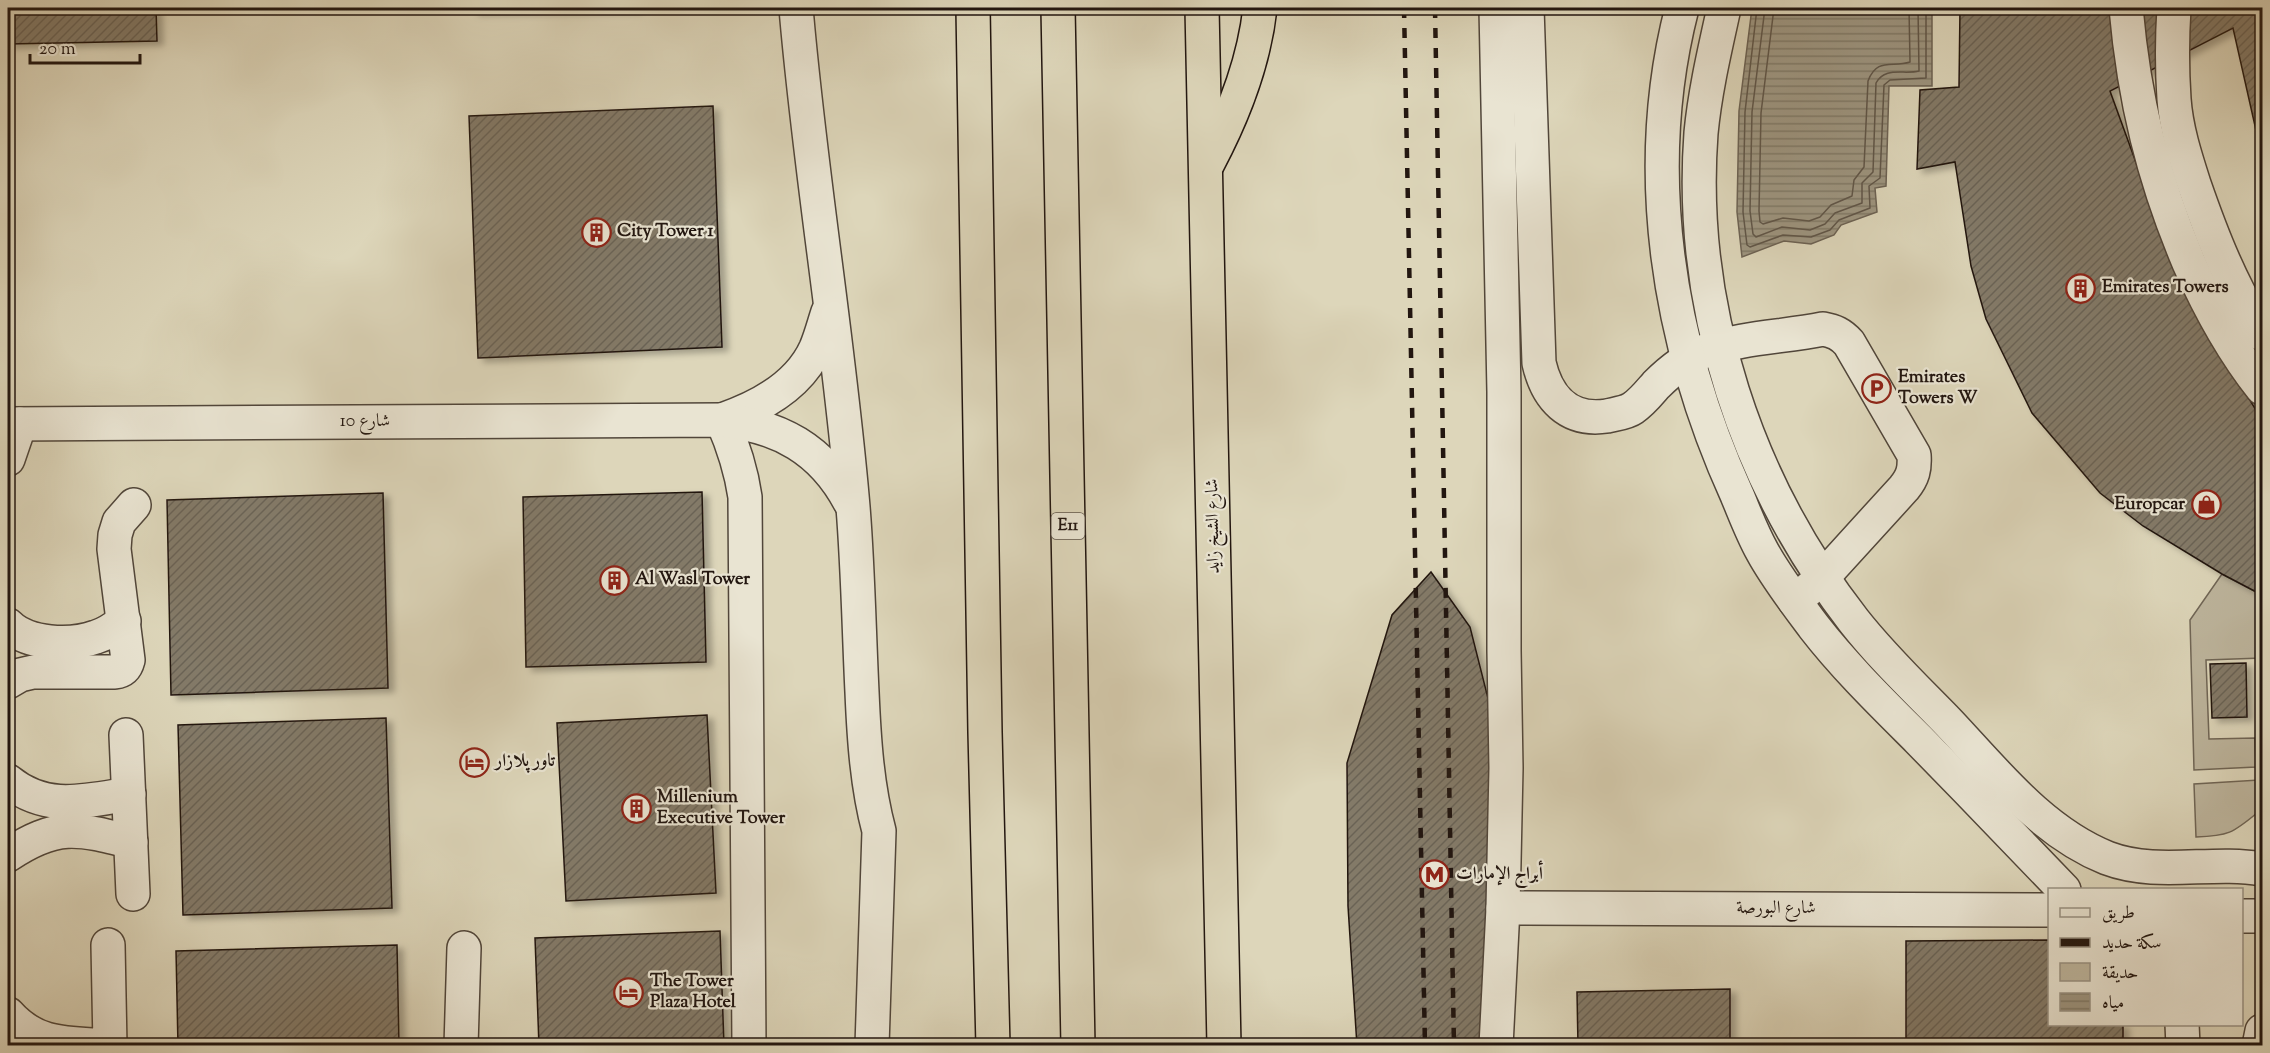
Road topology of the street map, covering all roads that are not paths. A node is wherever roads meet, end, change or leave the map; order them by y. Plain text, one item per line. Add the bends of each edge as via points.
1 (796, 8) edge
2 (974, 8) edge
3 (1058, 8) edge
4 (1202, 8) edge
5 (1260, 8) edge
6 (1496, 8) edge
7 (1527, 8) edge
8 (1682, 8) edge
9 (1724, 8) edge
10 (2125, 8) edge
11 (2159, 8) edge
12 (2174, 8) edge
13 (1206, 167) junction
14 (831, 304) junction
15 (2262, 334) edge
16 (1719, 346) junction
17 (1687, 360) junction
18 (2262, 388) edge
19 (722, 420) junction
20 (14, 424) edge
21 (8, 459) edge
22 (134, 505) dead end
23 (853, 508) junction
24 (1823, 578) junction
25 (1795, 601) junction
26 (124, 621) junction
27 (8, 625) edge
28 (8, 682) edge
29 (126, 735) dead end
30 (8, 781) edge
31 (129, 794) junction
32 (131, 842) junction
33 (8, 855) edge
34 (2262, 869) edge
35 (2262, 875) edge
36 (2062, 888) edge
37 (2235, 888) edge
38 (133, 894) dead end
39 (1503, 908) junction
40 (2048, 910) edge
41 (2243, 916) edge
42 (2262, 916) edge
43 (108, 945) dead end
44 (464, 948) dead end
45 (8, 1014) edge
46 (8, 1020) edge
47 (2182, 1026) edge
48 (2262, 1031) edge
49 (8, 1046) edge
50 (110, 1046) edge
51 (461, 1046) edge
52 (749, 1046) edge
53 (872, 1046) edge
54 (993, 1046) edge
55 (1078, 1046) edge
56 (1224, 1046) edge
57 (1496, 1046) edge
58 (2183, 1046) edge
59 (2259, 1046) edge

1 - 14 street
2 - 54 highway
3 - 55 highway, E11
4 - 13 highway, شارع الشيخ زايد
5 - 13 highway via 1252,57 1240,95
6 - 39 street via 1504,392
7 - 17 street via 1542,377 1557,402 1568,410 1580,416 1600,417 1632,409
8 - 17 street via 1667,91 1662,149 1672,293
9 - 16 street via 1701,132 1700,183 1705,269
10 - 11 street
10 - 18 street via 2141,117 2172,223 2206,302 2227,340
12 - 15 street via 2174,100 2184,153 2223,265
13 - 56 highway, شارع الشيخ زايد
14 - 19 street, شارع 10 via 816,348 803,370 765,401
14 - 23 street
16 - 17 street
16 - 24 street via 1747,435 1768,484
16 - 24 street via 1823,329 1842,335 1914,455 1912,478
17 - 25 street via 1719,455 1762,551
19 - 20 street, شارع 10
19 - 23 street, شارع 10 via 769,429 801,445 828,468
19 - 52 street via 741,470 745,497
20 - 21 street
22 - 26 street via 119,522 115,535
23 - 53 street via 866,755 879,831
24 - 25 street
24 - 34 street via 1889,662 2032,809 2068,838 2110,859 2136,865
25 - 36 street via 1862,682
26 - 27 street via 99,636 70,642 30,638
26 - 28 street via 128,660 122,671 33,672
29 - 31 street
30 - 31 street via 29,795 57,803
31 - 32 street
32 - 33 street via 73,830 39,836
32 - 38 street
35 - 37 street
39 - 40 street, شارع البورصة
39 - 57 street
41 - 42 street
43 - 50 street
44 - 51 street
45 - 50 street via 23,1029 43,1039
46 - 49 street
47 - 58 street
48 - 59 street

